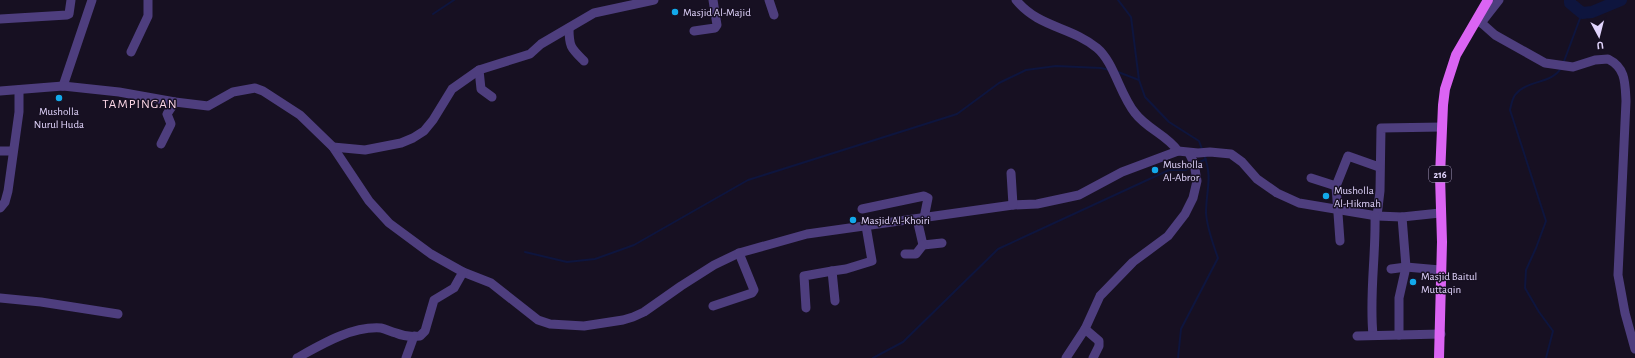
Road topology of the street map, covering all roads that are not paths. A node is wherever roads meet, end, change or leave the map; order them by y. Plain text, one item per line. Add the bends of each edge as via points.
1 (71, 0) edge
2 (92, 0) edge
3 (148, 0) edge
4 (654, 0) edge
5 (713, 0) edge
6 (769, 0) edge
7 (1016, 0) edge
8 (1488, 0) edge
9 (1499, 0) edge
10 (614, 4) edge
11 (774, 15) dead end
12 (0, 19) edge
13 (1479, 21) junction
14 (570, 28) junction
15 (694, 31) dead end
16 (131, 52) dead end
17 (584, 61) dead end
18 (479, 70) junction
19 (63, 86) junction
20 (19, 90) junction
21 (0, 91) edge
22 (492, 97) dead end
23 (174, 102) junction
24 (1442, 127) junction
25 (161, 144) dead end
26 (332, 147) junction
27 (0, 150) edge
28 (13, 151) junction
29 (1178, 151) junction
30 (1193, 153) junction
31 (1379, 167) junction
32 (1011, 173) dead end
33 (1311, 178) dead end
34 (1336, 186) junction
35 (1013, 205) junction
36 (0, 208) edge
37 (862, 209) dead end
38 (1337, 210) junction
39 (1440, 213) junction
40 (1376, 216) junction
41 (1402, 217) junction
42 (921, 218) junction
43 (866, 226) junction
44 (1340, 241) dead end
45 (942, 243) dead end
46 (923, 245) junction
47 (739, 253) junction
48 (905, 254) dead end
49 (1406, 267) junction
50 (1391, 268) dead end
51 (1440, 270) junction
52 (832, 271) junction
53 (464, 272) junction
54 (0, 298) edge
55 (835, 301) dead end
56 (713, 306) dead end
57 (806, 308) dead end
58 (118, 314) dead end
59 (1085, 329) junction
60 (1441, 334) junction
61 (1373, 335) junction
62 (1399, 335) junction
63 (414, 336) junction
64 (1357, 336) dead end
65 (1635, 349) edge
66 (297, 358) edge
67 (406, 358) edge
68 (1066, 358) edge
69 (1094, 358) edge
70 (1439, 358) edge

1 - 12 street via 67,15
2 - 19 street
3 - 16 street via 148,16
4 - 10 street
5 - 15 street via 717,25 715,28
6 - 11 street
7 - 29 street via 1039,20 1082,38 1098,49 1110,65 1127,103 1136,115 1172,142
8 - 13 main road, 216
9 - 13 street
10 - 14 street
13 - 24 main road, 216 via 1456,55 1445,89
13 - 65 street via 1495,35 1545,63 1573,67 1608,58 1620,67 1624,76 1626,101 1618,275
14 - 17 street via 571,49
14 - 18 street via 541,44 530,54
18 - 22 street via 481,89
18 - 26 street via 452,89 433,120 424,131 413,138 365,150
19 - 20 street
19 - 23 street via 119,92
20 - 21 street
20 - 28 street
23 - 25 street via 167,114 171,124
23 - 26 street via 208,106 233,92 255,88 274,97 300,115
24 - 31 street via 1381,128
24 - 39 main road, 216
26 - 53 street via 389,223 431,254
27 - 28 street
28 - 36 street via 8,191
29 - 30 street
29 - 35 street via 1122,172 1079,195 1037,204
30 - 38 street via 1232,154 1257,179 1277,193 1298,203
30 - 59 street via 1197,188 1177,225 1168,236 1133,262 1100,296
31 - 34 street via 1348,156
31 - 40 street via 1380,192
32 - 35 street
33 - 34 street
34 - 38 street
35 - 42 street
37 - 42 street via 924,196 928,198
38 - 40 street
38 - 44 street
39 - 41 street
39 - 51 main road, 216
40 - 41 street
40 - 61 street via 1371,302
41 - 49 street
42 - 43 street
42 - 46 street
43 - 47 street via 807,234
43 - 52 street via 872,261
45 - 46 street
46 - 48 street via 916,254
47 - 53 street via 714,265 634,317 584,326 562,326 538,320 491,283
47 - 56 street via 754,290 752,293
49 - 50 street
49 - 51 street
49 - 62 street via 1399,298
51 - 60 main road, 216
52 - 55 street
52 - 57 street via 804,276
53 - 63 street via 454,288 434,300 425,331 420,336
54 - 58 street
59 - 68 street
59 - 69 street via 1099,341
60 - 62 street
60 - 70 main road, 216
61 - 62 street
61 - 64 street
63 - 66 street via 397,334 384,328 368,328 319,346
63 - 67 street

